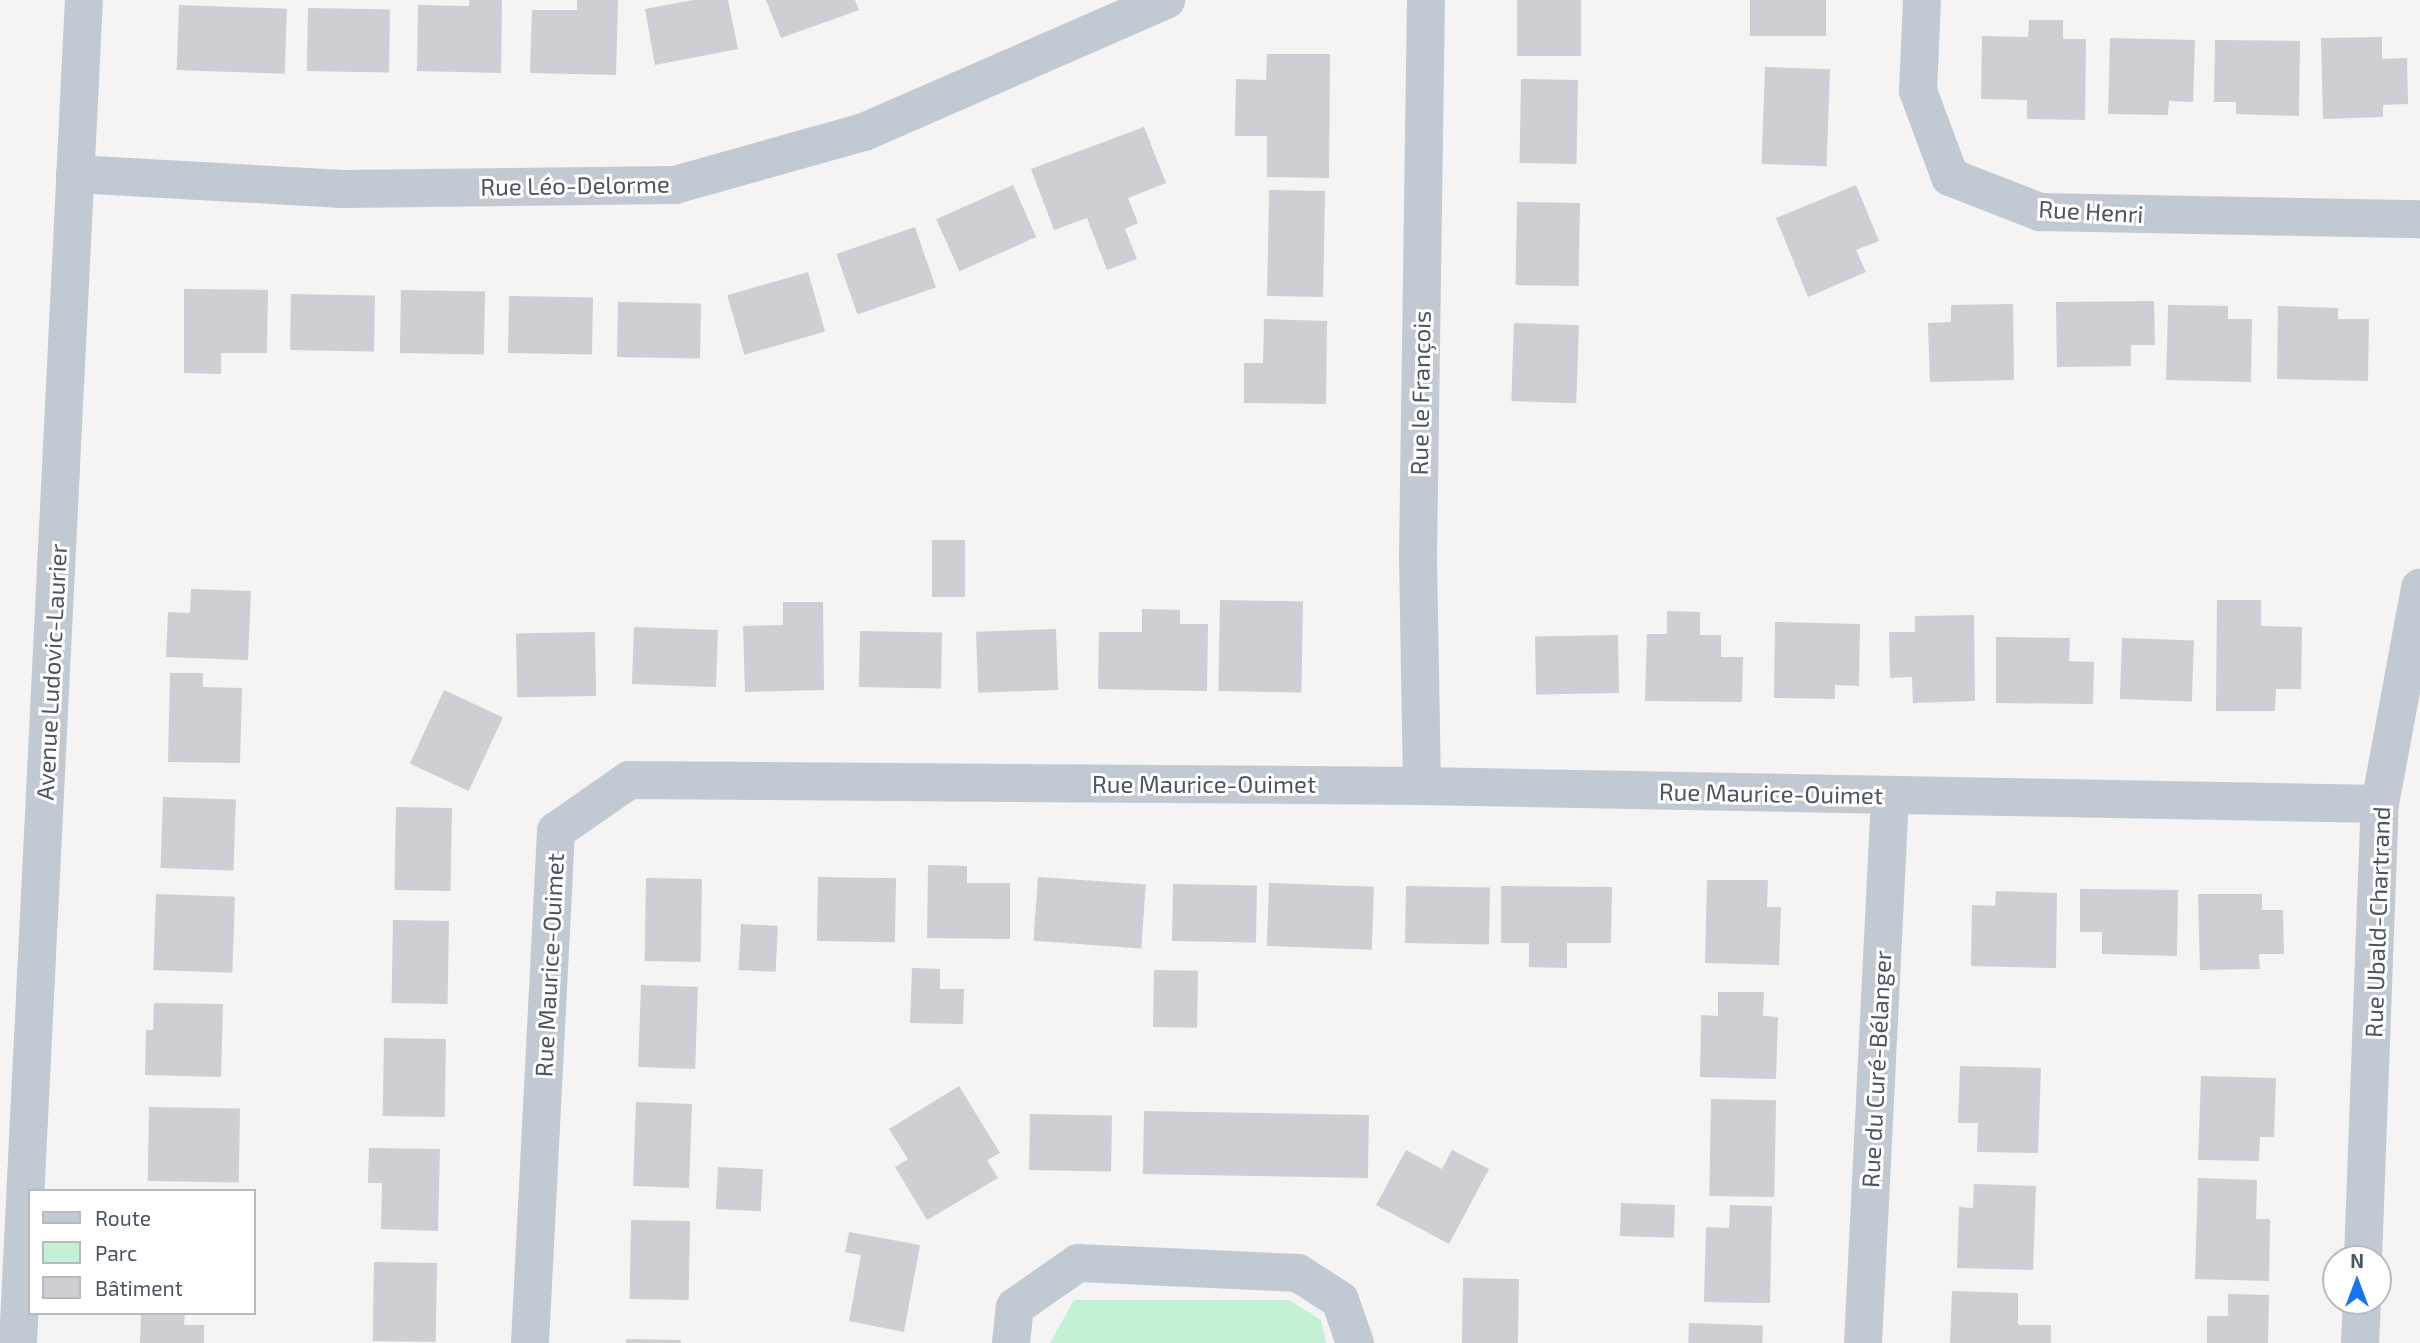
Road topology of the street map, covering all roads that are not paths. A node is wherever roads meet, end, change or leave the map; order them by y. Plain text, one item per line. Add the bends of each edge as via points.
1 (83, 0) edge
2 (1166, 0) edge
3 (1426, 0) edge
4 (1922, 0) edge
5 (75, 174) junction
6 (2420, 219) edge
7 (2420, 587) edge
8 (1422, 786) junction
9 (1889, 796) junction
10 (2380, 804) junction
11 (2364, 1245) edge
12 (2361, 1315) edge
13 (18, 1343) edge
14 (530, 1343) edge
15 (1011, 1343) edge
16 (1355, 1343) edge
17 (1863, 1343) edge
18 (2360, 1343) edge

1 - 5 street, Avenue Ludovic-Laurier
2 - 5 street, Rue Léo-Delorme via 864,132 675,185 343,189
3 - 8 street, Rue le François via 1418,556
4 - 6 street, Rue Henri via 1918,91 1950,177 2040,212
5 - 13 street, Avenue Ludovic-Laurier
7 - 10 street, Rue Ubald-Chartrand
8 - 9 street, Rue Maurice-Ouimet
8 - 14 street, Rue Maurice-Ouimet via 629,780 556,831
9 - 10 street, Rue Maurice-Ouimet
9 - 17 street, Rue du Curé-Bélanger
10 - 11 street, Rue Ubald-Chartrand
12 - 18 street
15 - 16 street via 1015,1307 1079,1263 1298,1273 1340,1300

